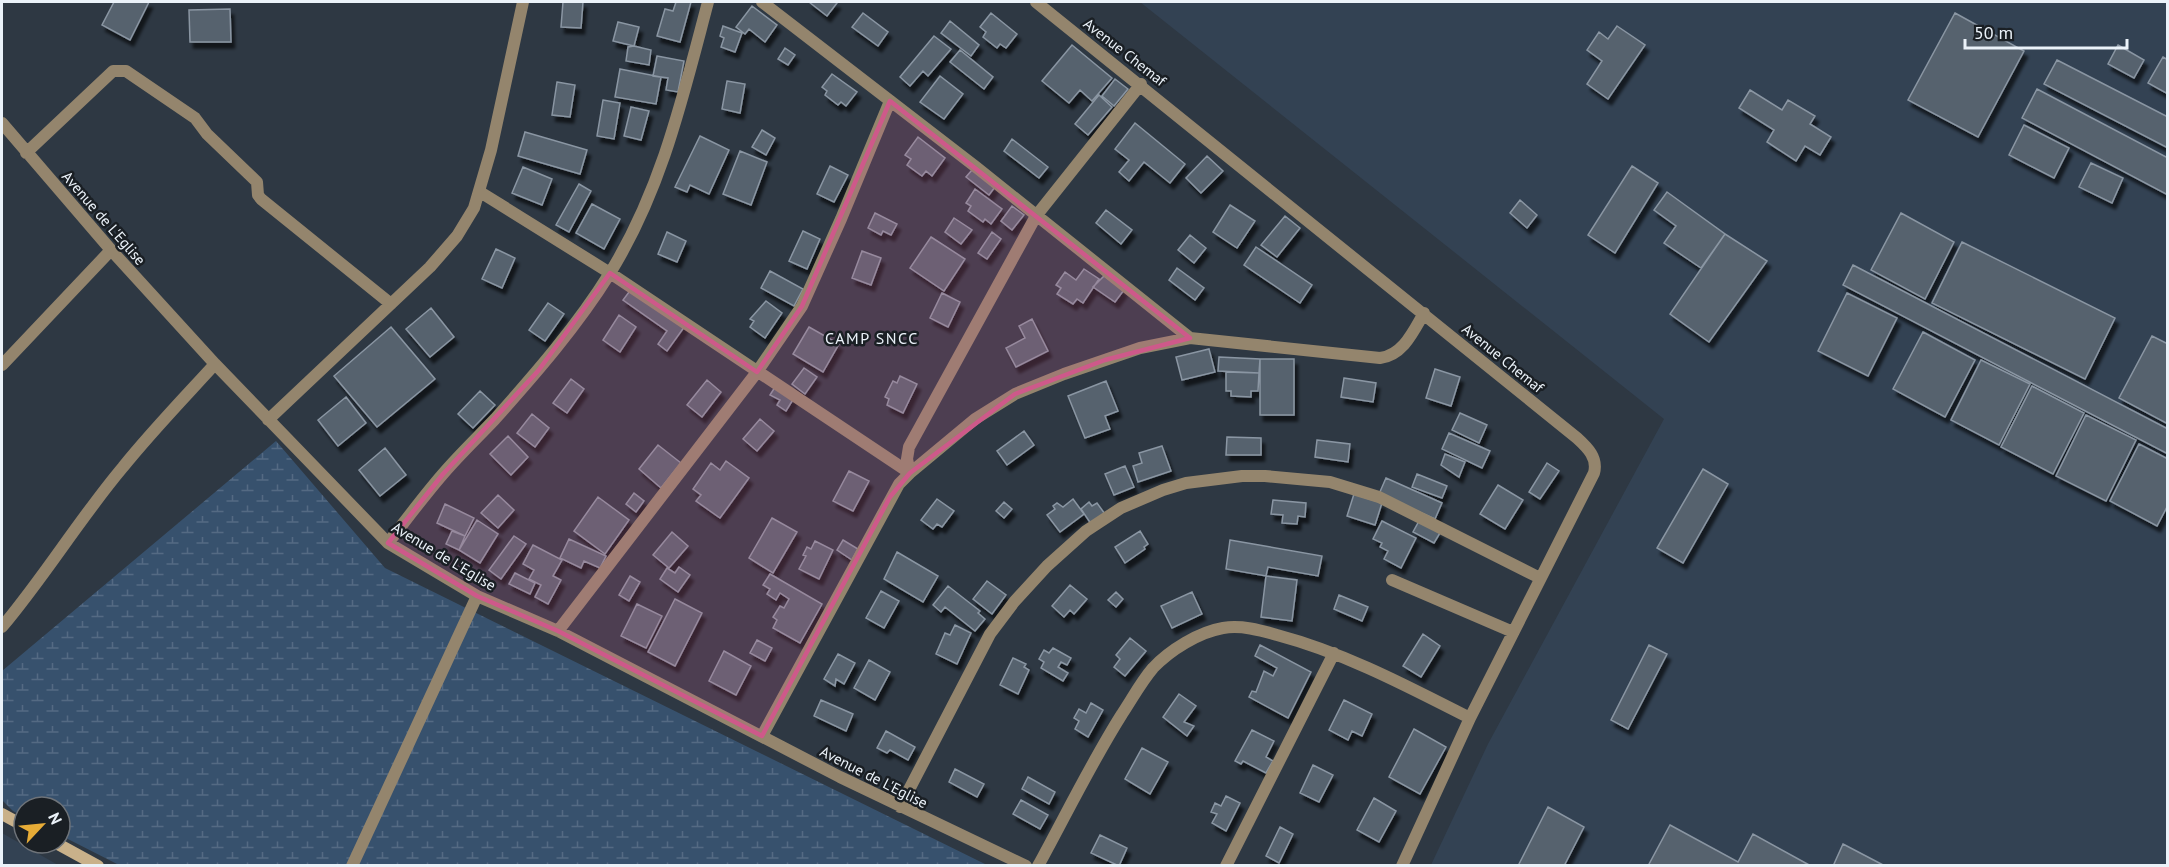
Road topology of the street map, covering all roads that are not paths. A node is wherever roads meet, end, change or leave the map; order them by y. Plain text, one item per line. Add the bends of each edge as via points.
1 (523, 2) edge
2 (708, 2) edge
3 (762, 2) edge
4 (1036, 2) edge
5 (1141, 84) junction
6 (890, 101) junction
7 (2, 123) edge
8 (26, 153) junction
9 (480, 192) junction
10 (1036, 216) junction
11 (111, 250) junction
12 (610, 273) junction
13 (391, 304) junction
14 (1424, 313) junction
15 (1190, 338) junction
16 (215, 364) junction
17 (2, 365) edge
18 (757, 372) junction
19 (268, 420) junction
20 (910, 472) junction
21 (388, 543) junction
22 (1540, 578) junction
23 (1392, 580) dead end
24 (477, 596) junction
25 (2, 627) edge
26 (558, 631) junction
27 (1513, 632) junction
28 (1334, 653) junction
29 (1470, 718) junction
30 (762, 736) junction
31 (900, 807) junction
32 (72, 852) edge
33 (98, 866) edge
34 (352, 866) edge
35 (1026, 866) edge
36 (1038, 866) edge
37 (1226, 866) edge
38 (1402, 866) edge

1 - 9 street
2 - 12 street via 671,141
3 - 6 street
4 - 5 street, Avenue Chemaf
5 - 10 street
5 - 14 street, Avenue Chemaf
6 - 10 street
6 - 18 street via 802,306
7 - 8 street, Avenue de L'Eglise
8 - 11 street, Avenue de L'Eglise
8 - 13 street via 113,71 126,71 195,118 257,182 261,199
9 - 12 street
9 - 13 street via 457,236
10 - 15 street
10 - 20 street via 909,447
11 - 16 street, Avenue de L'Eglise
11 - 17 street
12 - 18 street
12 - 21 street via 538,370 443,474
13 - 19 street
14 - 15 street via 1403,346 1389,357 1380,358
14 - 22 street, Avenue Chemaf via 1577,438 1594,457 1594,473
15 - 20 street via 1140,348 1015,394 975,419
16 - 19 street, Avenue de L'Eglise
16 - 25 street via 123,466
18 - 20 street
18 - 26 street
19 - 21 street, Avenue de L'Eglise
20 - 30 street via 890,497
21 - 24 street, Avenue de L'Eglise
22 - 27 street, Avenue Chemaf
22 - 31 street via 1379,497 1330,482 1242,476 1163,490 1121,508 1086,531 1014,602 985,643
23 - 27 street
24 - 26 street, Avenue de L'Eglise
24 - 34 street
26 - 30 street, Avenue de L'Eglise
27 - 29 street, Avenue Chemaf
28 - 29 street
28 - 36 street via 1242,627 1202,635 1167,655 1143,682 1106,740
28 - 37 street
29 - 38 street, Avenue Chemaf
30 - 31 street, Avenue de L'Eglise
31 - 35 street, Avenue de L'Eglise
32 - 33 street

